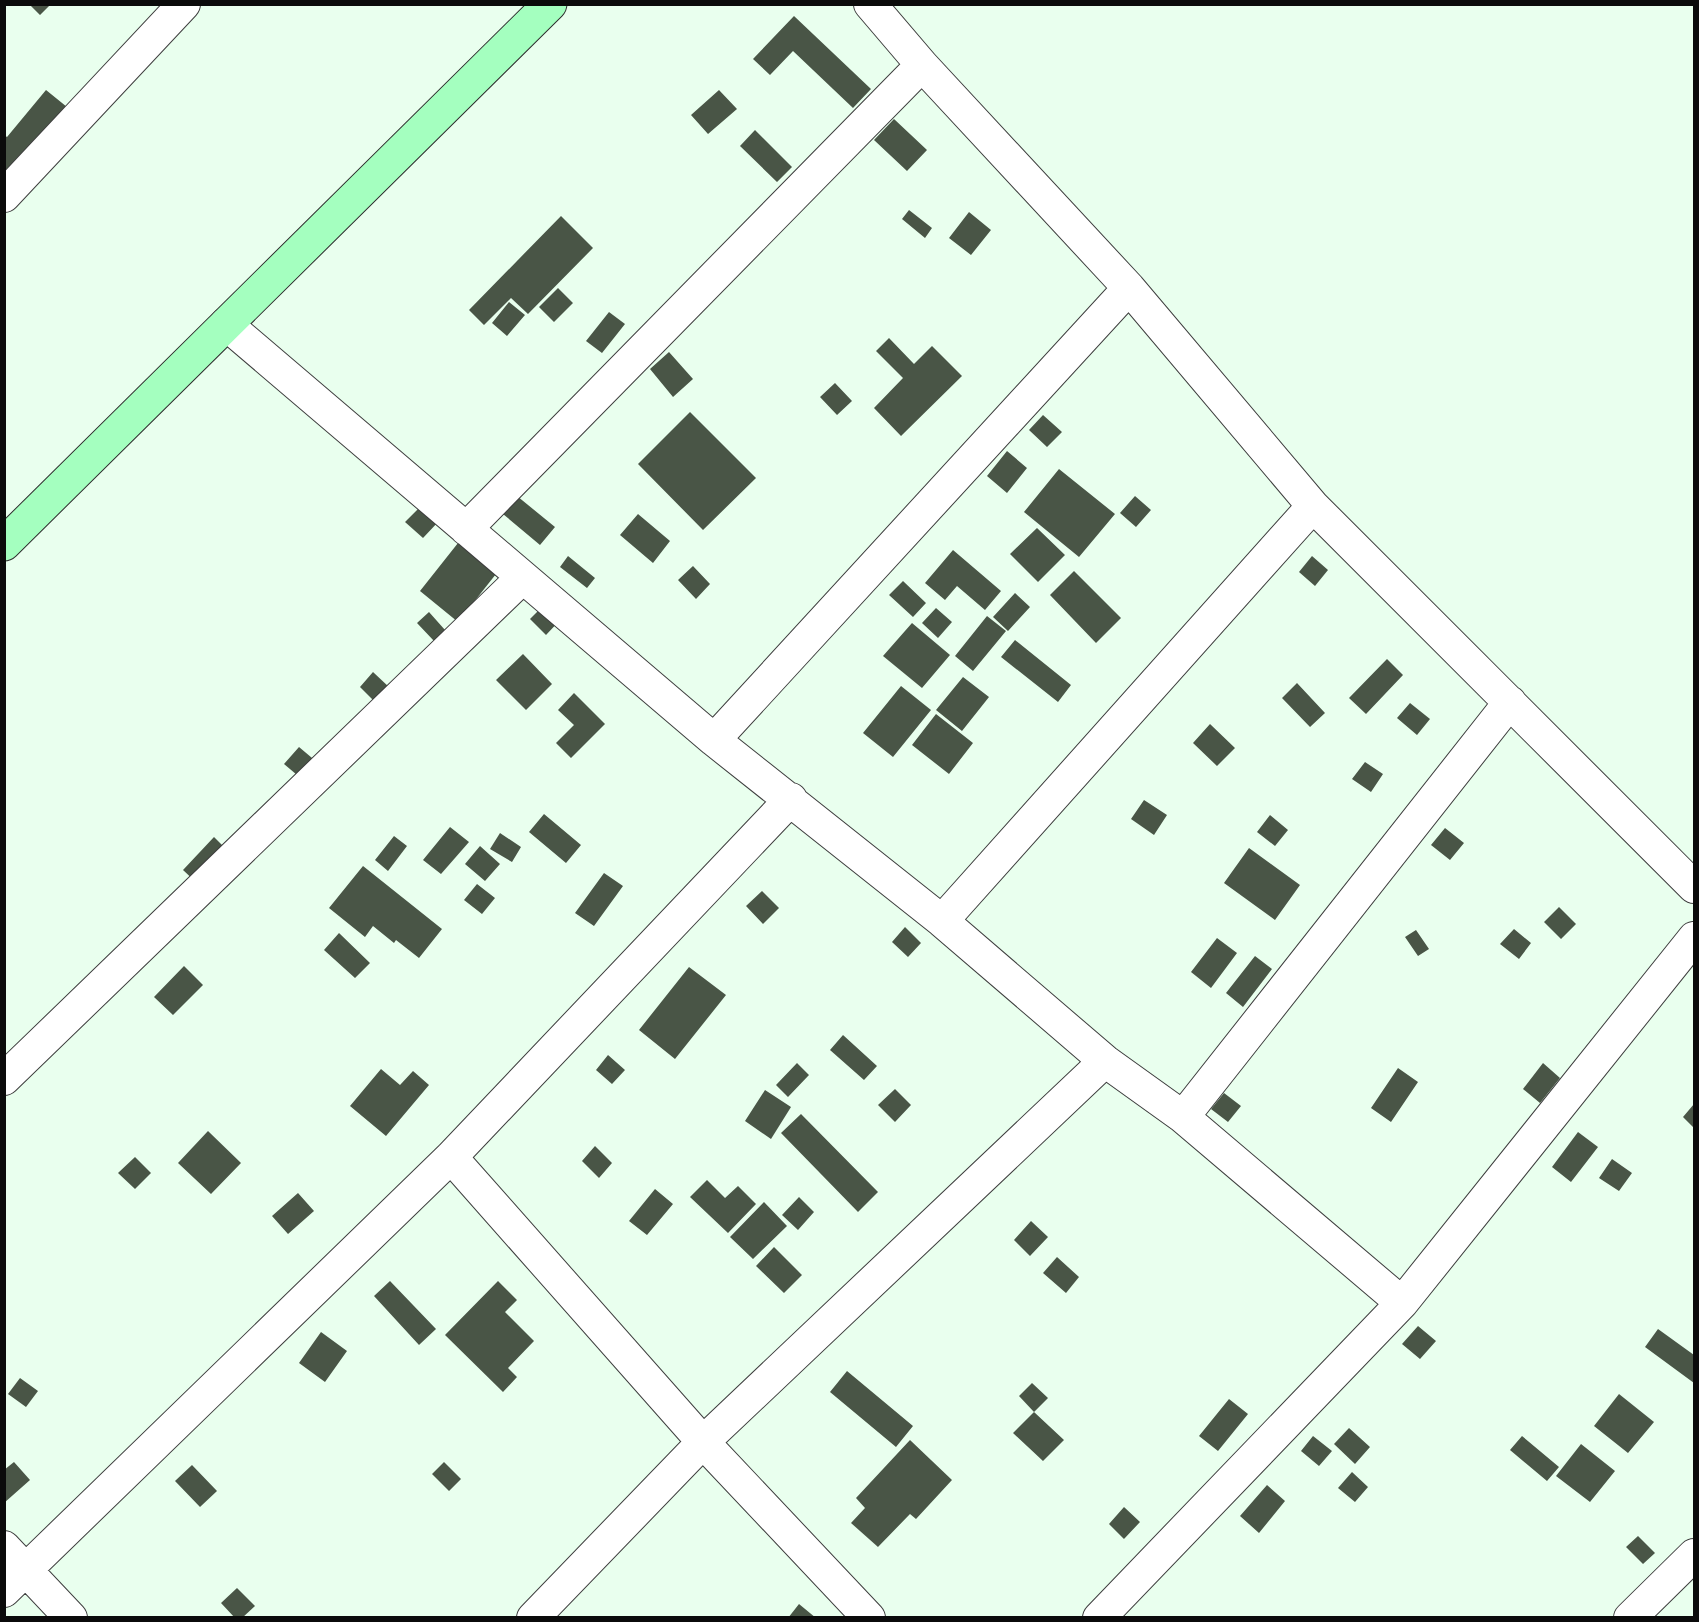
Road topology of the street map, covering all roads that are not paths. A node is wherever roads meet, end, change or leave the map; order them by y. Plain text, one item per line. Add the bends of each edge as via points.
1 (184, 4) edge
2 (550, 4) edge
3 (870, 4) edge
4 (922, 65) junction
5 (4, 196) edge
6 (1129, 288) junction
7 (226, 324) junction
8 (1313, 506) junction
9 (466, 529) junction
10 (4, 544) edge
11 (523, 577) junction
12 (1510, 702) junction
13 (714, 740) junction
14 (790, 799) junction
15 (1695, 887) edge
16 (942, 921) junction
17 (1695, 938) edge
18 (1106, 1061) junction
19 (4, 1079) edge
20 (1183, 1117) junction
21 (451, 1157) junction
22 (1402, 1303) junction
23 (703, 1442) junction
24 (4, 1547) edge
25 (1695, 1555) edge
26 (15, 1581) edge
27 (1638, 1615) edge
28 (71, 1617) edge
29 (533, 1617) edge
30 (869, 1617) edge
31 (1099, 1617) edge

1 - 5 street
2 - 7 street
3 - 4 street
4 - 6 street
4 - 9 street
6 - 8 street
6 - 13 street
7 - 9 street
7 - 10 street
8 - 12 street
8 - 16 street
9 - 11 street
11 - 13 street
11 - 19 street
12 - 15 street
12 - 20 street
13 - 14 street
14 - 16 street
14 - 21 street
16 - 18 street
17 - 22 street
18 - 20 street
18 - 23 street
20 - 22 street
21 - 23 street
21 - 26 street
22 - 31 street
23 - 29 street
23 - 30 street
24 - 26 street
25 - 27 street
26 - 28 street

